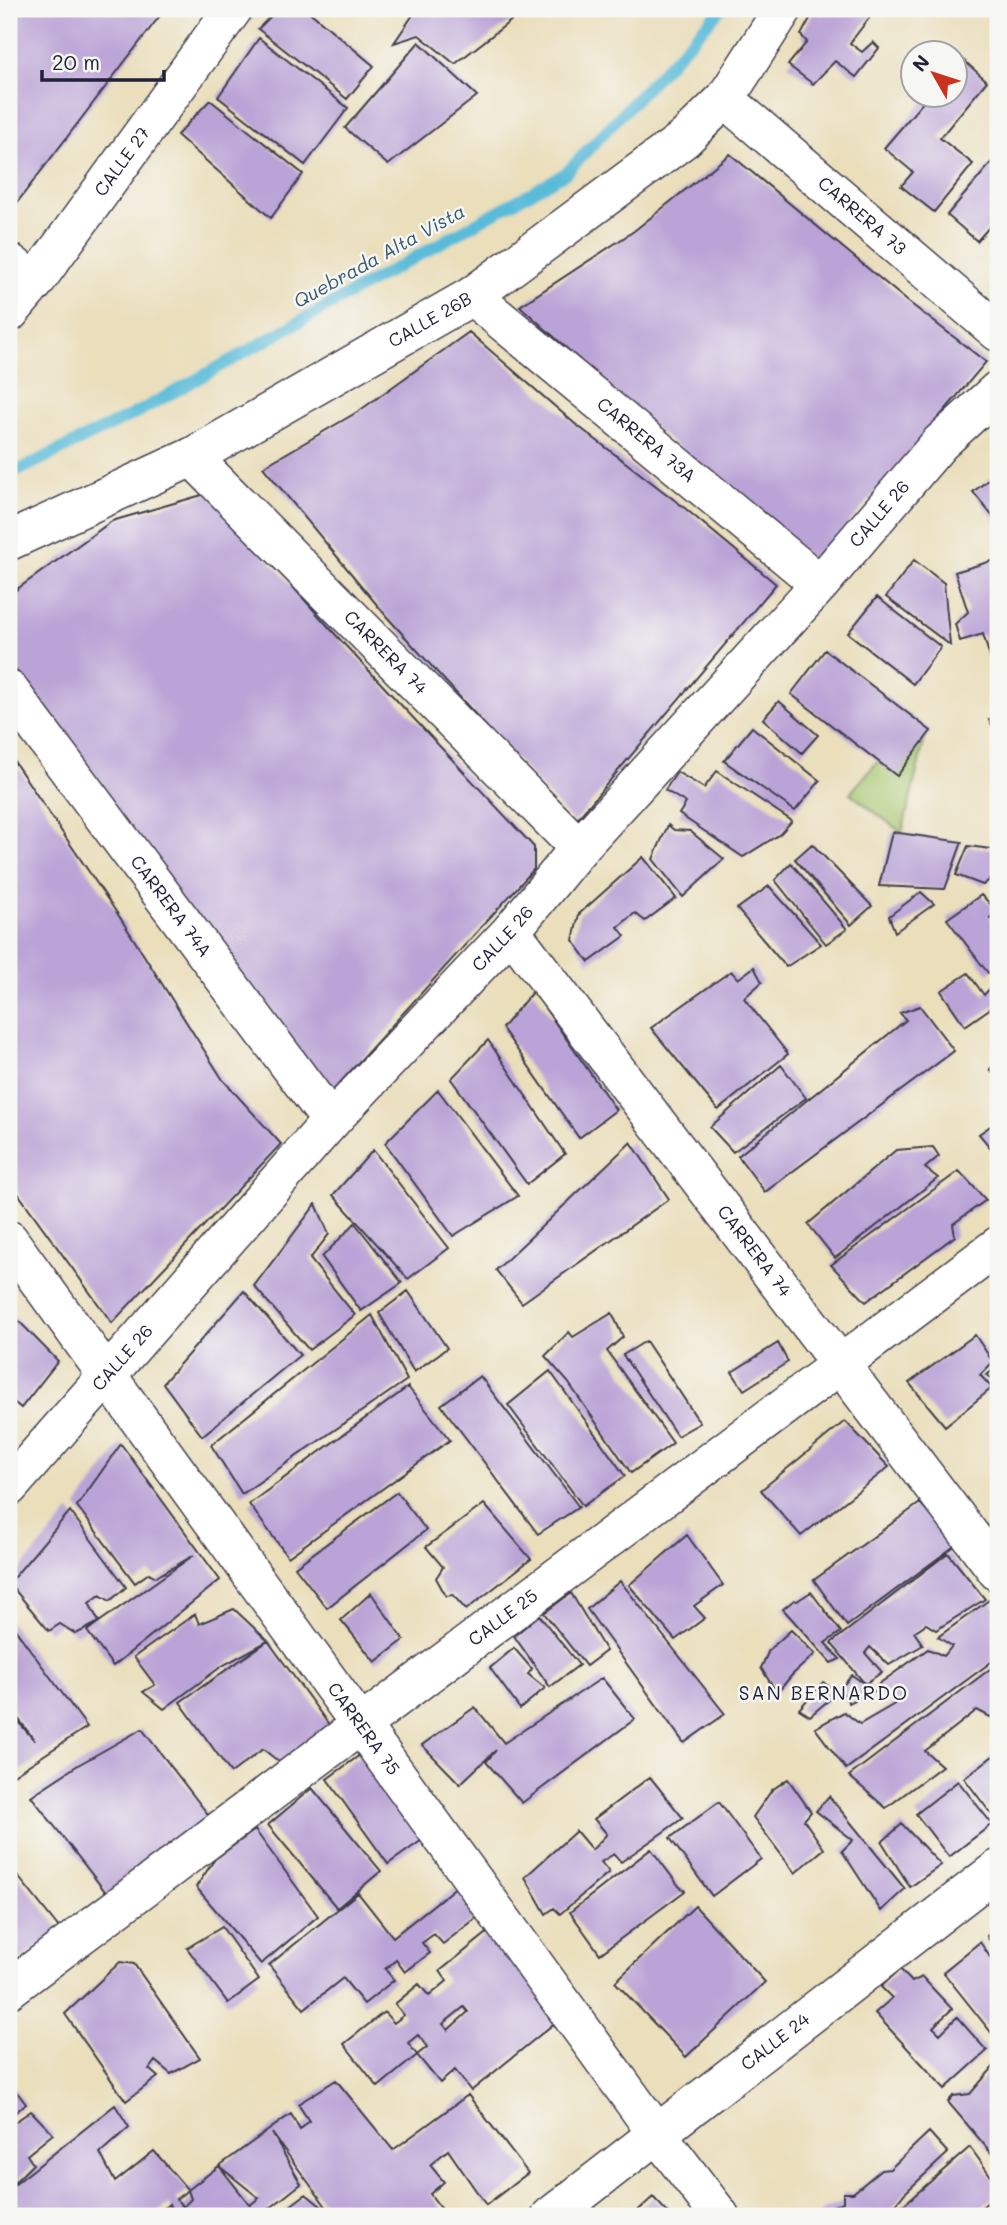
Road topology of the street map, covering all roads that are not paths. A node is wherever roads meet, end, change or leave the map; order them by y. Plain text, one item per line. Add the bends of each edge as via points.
1 (233, 9) edge
2 (783, 9) edge
3 (725, 99) junction
4 (22, 272) edge
5 (472, 296) junction
6 (9, 313) edge
7 (998, 332) edge
8 (998, 390) edge
9 (192, 457) junction
10 (9, 541) edge
11 (820, 584) junction
12 (9, 690) edge
13 (579, 848) junction
14 (511, 931) junction
15 (331, 1121) junction
16 (9, 1241) edge
17 (998, 1246) edge
18 (841, 1363) junction
19 (106, 1377) junction
20 (9, 1487) edge
21 (998, 1572) edge
22 (359, 1725) junction
23 (998, 1869) edge
24 (9, 1989) edge
25 (658, 2135) junction
26 (551, 2216) edge
27 (720, 2216) edge

1 - 4 street, CALLE 27
2 - 3 street, CALLE 26B
3 - 5 street, CALLE 26B via 684,139
3 - 7 street, CARRERA 73
4 - 6 street, CALLE 27
5 - 9 street, CALLE 26B
5 - 11 street, CARRERA 73A
8 - 11 street, CALLE 26 via 940,443
9 - 10 street, CALLE 26B
9 - 13 street, CARRERA 74
11 - 13 street, CALLE 26
12 - 15 street, CARRERA 74A
13 - 14 street, CALLE 26
14 - 15 street, CALLE 26
14 - 18 street, CARRERA 74
15 - 19 street, CALLE 26
16 - 19 street, CARRERA 75
17 - 18 street, CALLE 25
18 - 21 street, CARRERA 74
18 - 22 street, CALLE 25
19 - 20 street, CALLE 26
19 - 22 street, CARRERA 75
22 - 24 street, CALLE 25
22 - 25 street, CARRERA 75
23 - 25 street, CALLE 24
25 - 26 street, CALLE 24
25 - 27 street, CARRERA 75

